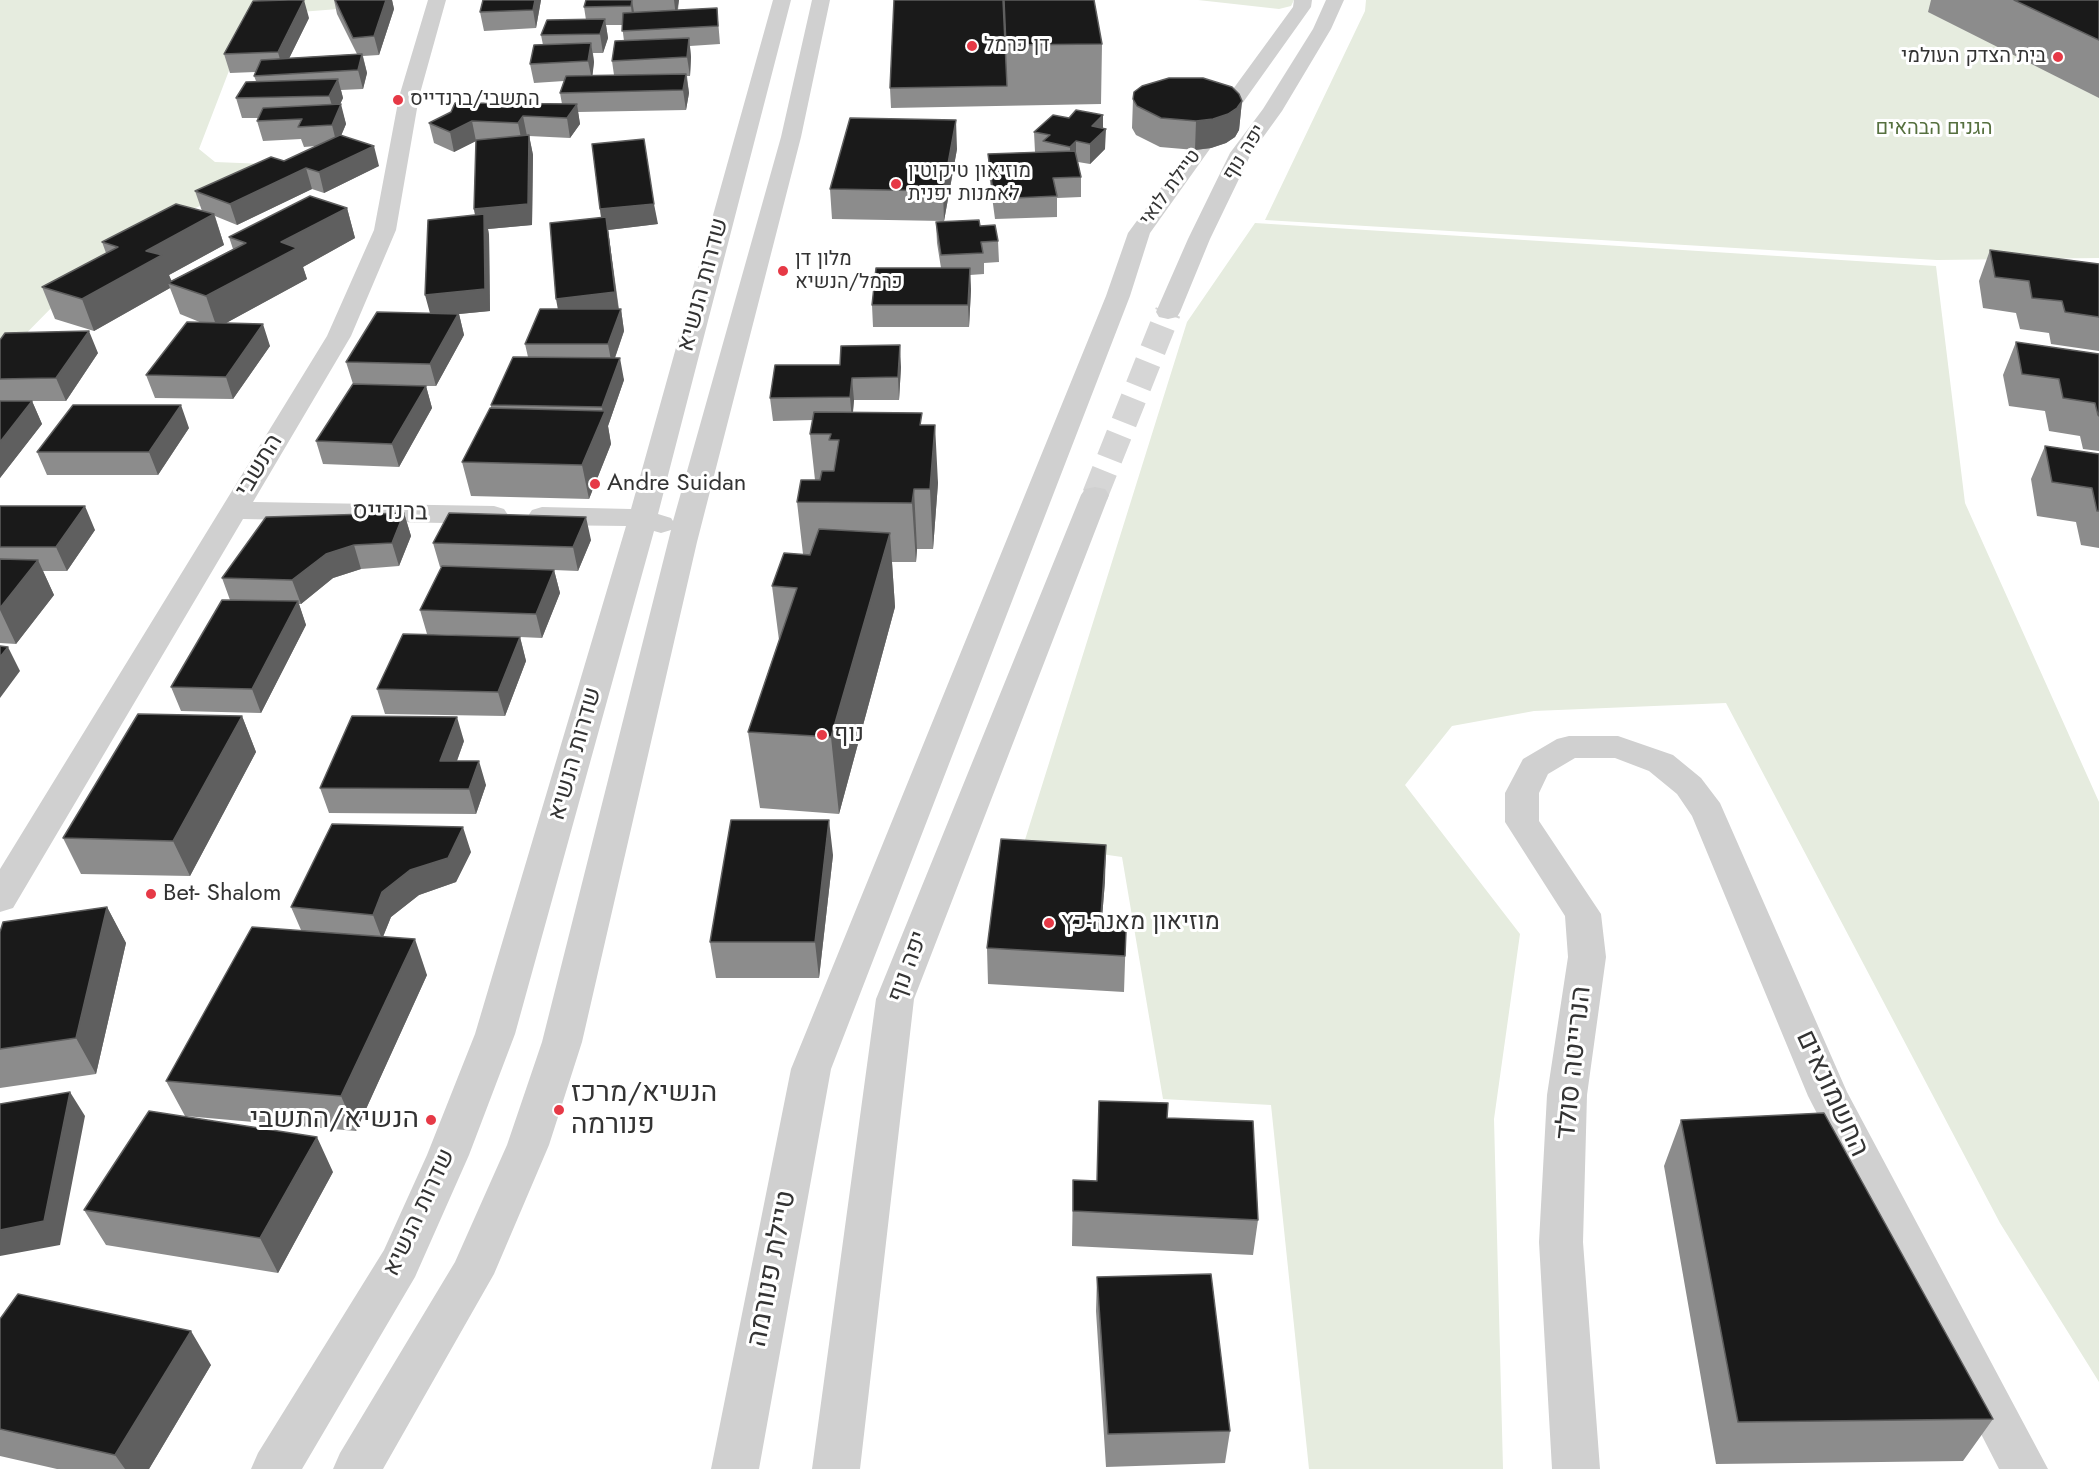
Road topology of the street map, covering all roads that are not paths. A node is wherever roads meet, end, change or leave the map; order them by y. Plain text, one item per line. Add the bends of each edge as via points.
1 (437, 0) edge
2 (782, 0) edge
3 (821, 0) edge
4 (1303, 0) edge
5 (1335, 0) edge
6 (1168, 312) tunnel mouth
7 (1095, 495) tunnel mouth
8 (233, 510) junction
9 (643, 518) junction
10 (682, 542) junction
11 (1618, 747) joint
12 (0, 899) edge
13 (811, 1069) joint
14 (274, 1469) edge
15 (357, 1469) edge
16 (735, 1469) edge
17 (836, 1469) edge
18 (1576, 1469) edge
19 (2024, 1469) edge

1 - 8 street, התשבי via 409,97 385,230 339,336
2 - 9 street, שדרות הנשיא
3 - 10 street, שדרות הנשיא via 791,137
4 - 13 street, טיילת לואי via 1302,7 1139,233 1118,297
5 - 6 street, יפה נוף via 1322,29 1272,111 1241,153 1198,239
7 - 17 street, יפה נוף via 895,999
8 - 9 street, ברנדייס
8 - 12 street, התשבי
9 - 10 street, ברנדייס via 666,526
9 - 14 street, שדרות הנשיא via 495,1034 400,1263
10 - 15 street, שדרות הנשיא via 562,1042 528,1145 471,1274
11 - 18 street, הנרייטה סולד via 1569,747 1535,767 1522,793 1522,822 1583,914 1587,957 1567,1095 1561,1242
11 - 19 street, החשמונאים via 1660,763 1689,786 1708,812 1828,1096
13 - 16 street, טיילת פנורמה

